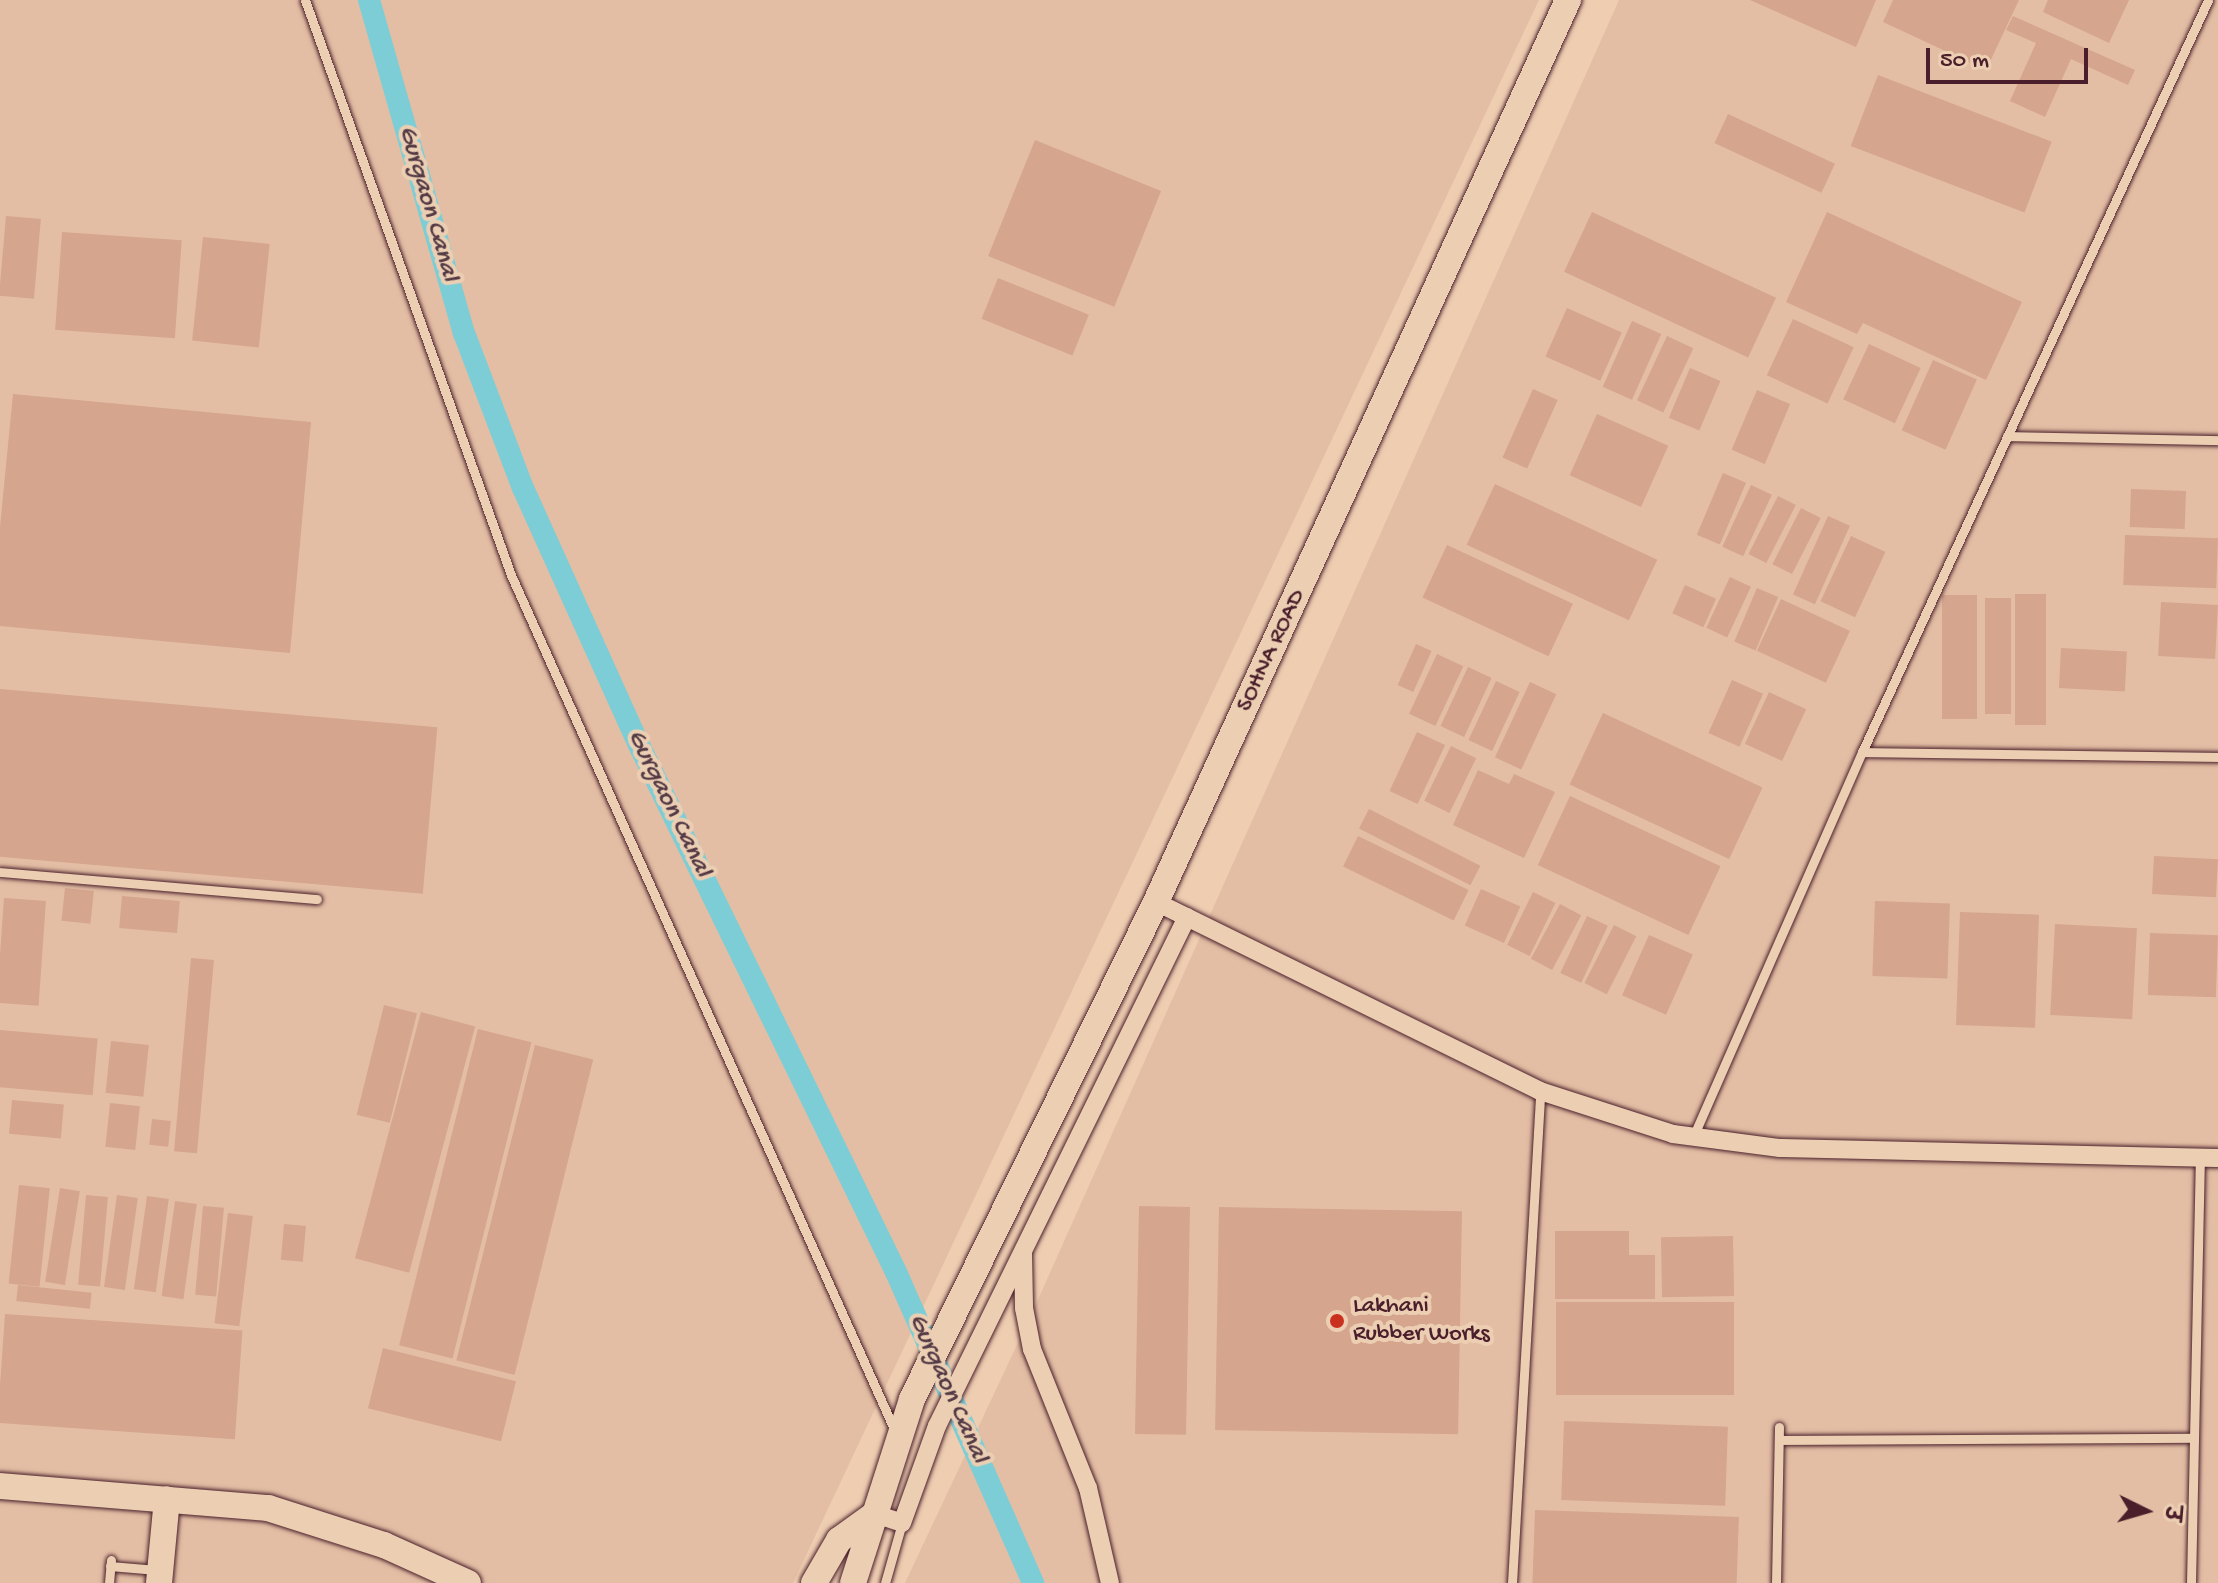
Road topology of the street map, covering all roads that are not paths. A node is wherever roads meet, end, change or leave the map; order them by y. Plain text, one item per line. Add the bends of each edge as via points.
1 (305, 0) edge
2 (1568, 0) edge
3 (2208, 0) edge
4 (2007, 436) junction
5 (2218, 440) edge
6 (1862, 752) junction
7 (2218, 757) edge
8 (0, 872) edge
9 (317, 899) dead end
10 (1156, 902) junction
11 (1187, 917) junction
12 (1540, 1091) junction
13 (1692, 1138) junction
14 (2209, 1158) edge
15 (1023, 1251) junction
16 (1779, 1427) dead end
17 (2194, 1438) junction
18 (899, 1440) junction
19 (1779, 1440) junction
20 (0, 1486) edge
21 (167, 1499) junction
22 (875, 1514) junction
23 (902, 1523) junction
24 (160, 1577) edge
25 (109, 1583) edge
26 (468, 1583) edge
27 (814, 1583) edge
28 (853, 1583) edge
29 (885, 1583) edge
30 (1110, 1583) edge
31 (1512, 1583) edge
32 (1776, 1583) edge
33 (2191, 1583) edge

1 - 18 lane via 511,575
2 - 10 main road, SOHNA ROAD
3 - 4 lane
4 - 5 lane
4 - 6 lane
6 - 7 lane
6 - 13 lane
8 - 9 lane
10 - 11 street
10 - 18 main road, SOHNA ROAD via 960,1294
11 - 12 street
11 - 15 street
12 - 13 street
12 - 31 lane
13 - 14 street via 1780,1148
14 - 17 lane
15 - 23 street via 937,1426
15 - 30 street via 1024,1308 1032,1349 1088,1488
16 - 19 lane
17 - 19 lane
17 - 33 lane
18 - 22 main road, SOHNA ROAD
19 - 32 lane
20 - 21 main road
21 - 24 main road
21 - 26 main road via 268,1508 314,1520
22 - 23 street
22 - 27 main road via 839,1540
22 - 28 main road, SOHNA ROAD
23 - 29 lane
24 - 25 lane via 111,1563

